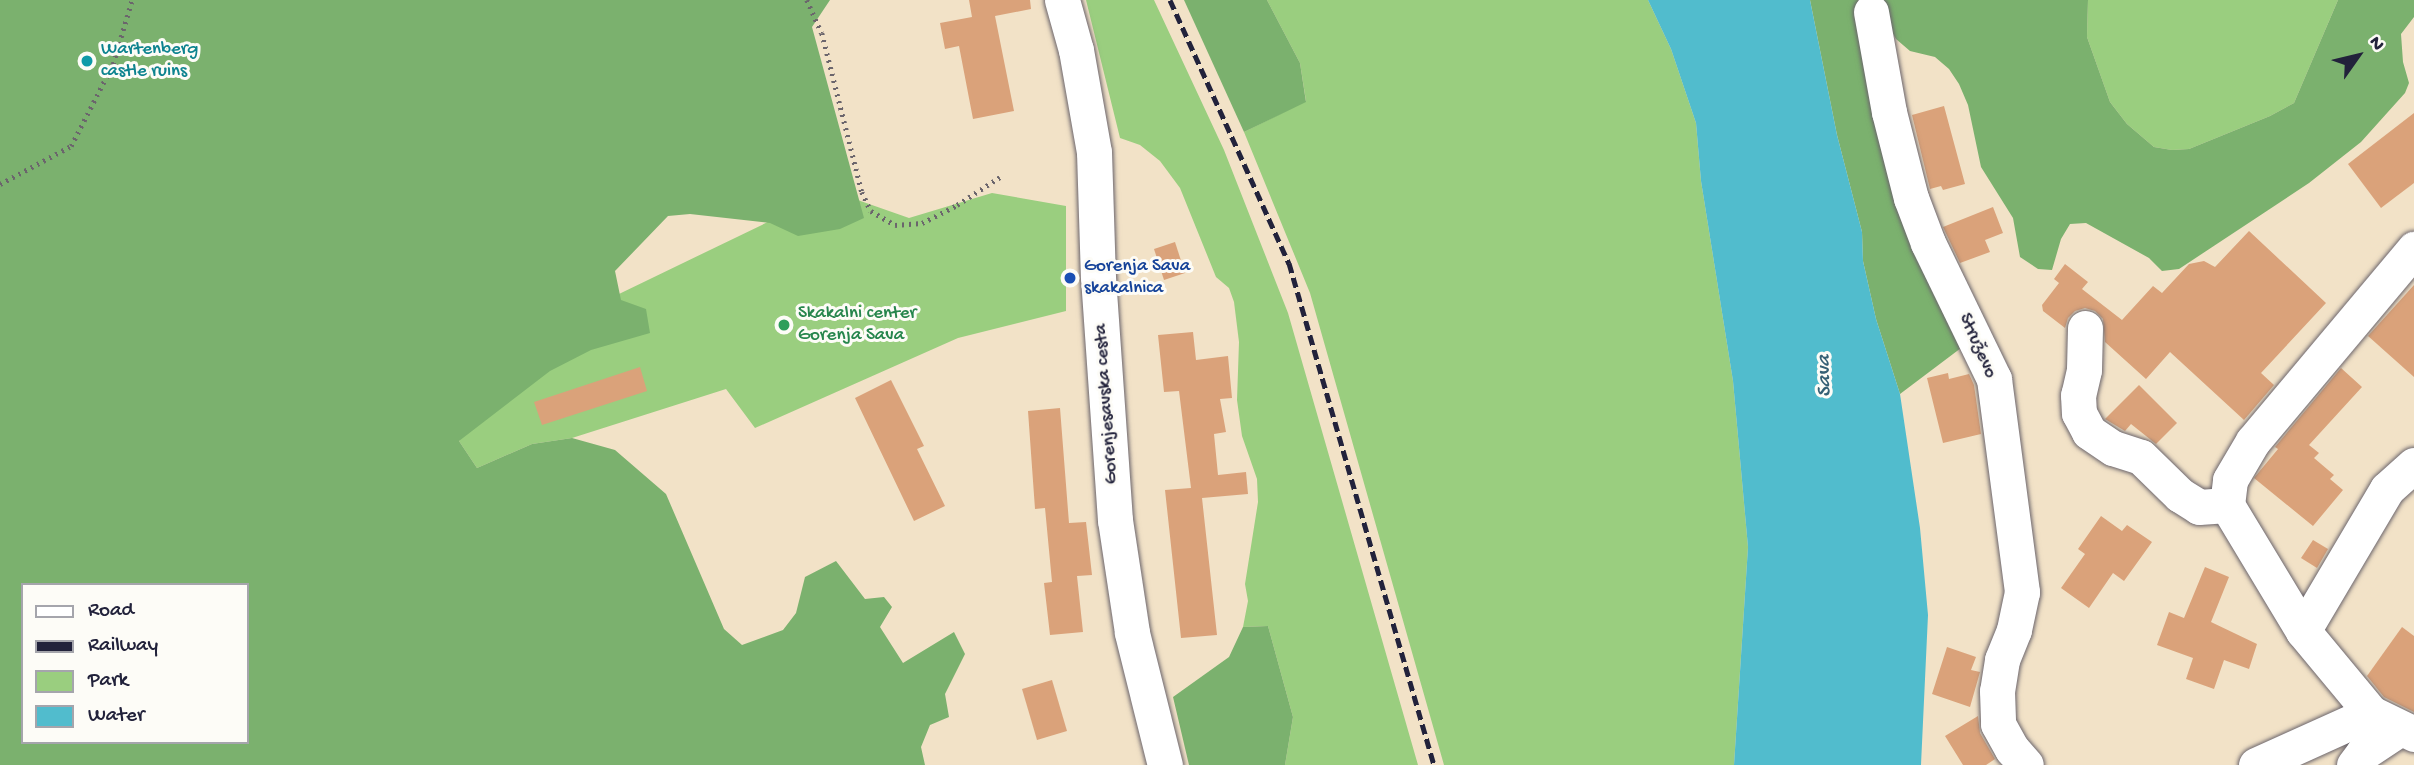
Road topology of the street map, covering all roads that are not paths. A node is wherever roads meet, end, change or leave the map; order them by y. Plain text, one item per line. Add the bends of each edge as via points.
1 (1062, 0) edge
2 (1871, 12) dead end
3 (2414, 249) edge
4 (2085, 328) dead end
5 (2414, 466) edge
6 (2227, 505) junction
7 (2303, 631) junction
8 (2395, 725) edge
9 (1165, 765) edge
10 (2026, 765) edge
11 (2256, 765) edge
12 (2354, 765) edge

1 - 9 street, Gorenjesavska cesta via 1094,152 1115,520 1132,632
2 - 10 street, Struževo via 1889,112 1912,198 1928,243 1994,379 2022,592 2002,660 1998,724
3 - 6 street via 2253,442 2230,480
4 - 6 street via 2078,395 2079,413 2089,432 2113,449 2141,457 2199,507
5 - 7 street via 2388,489
6 - 7 street
7 - 8 street
8 - 11 street
8 - 12 street

